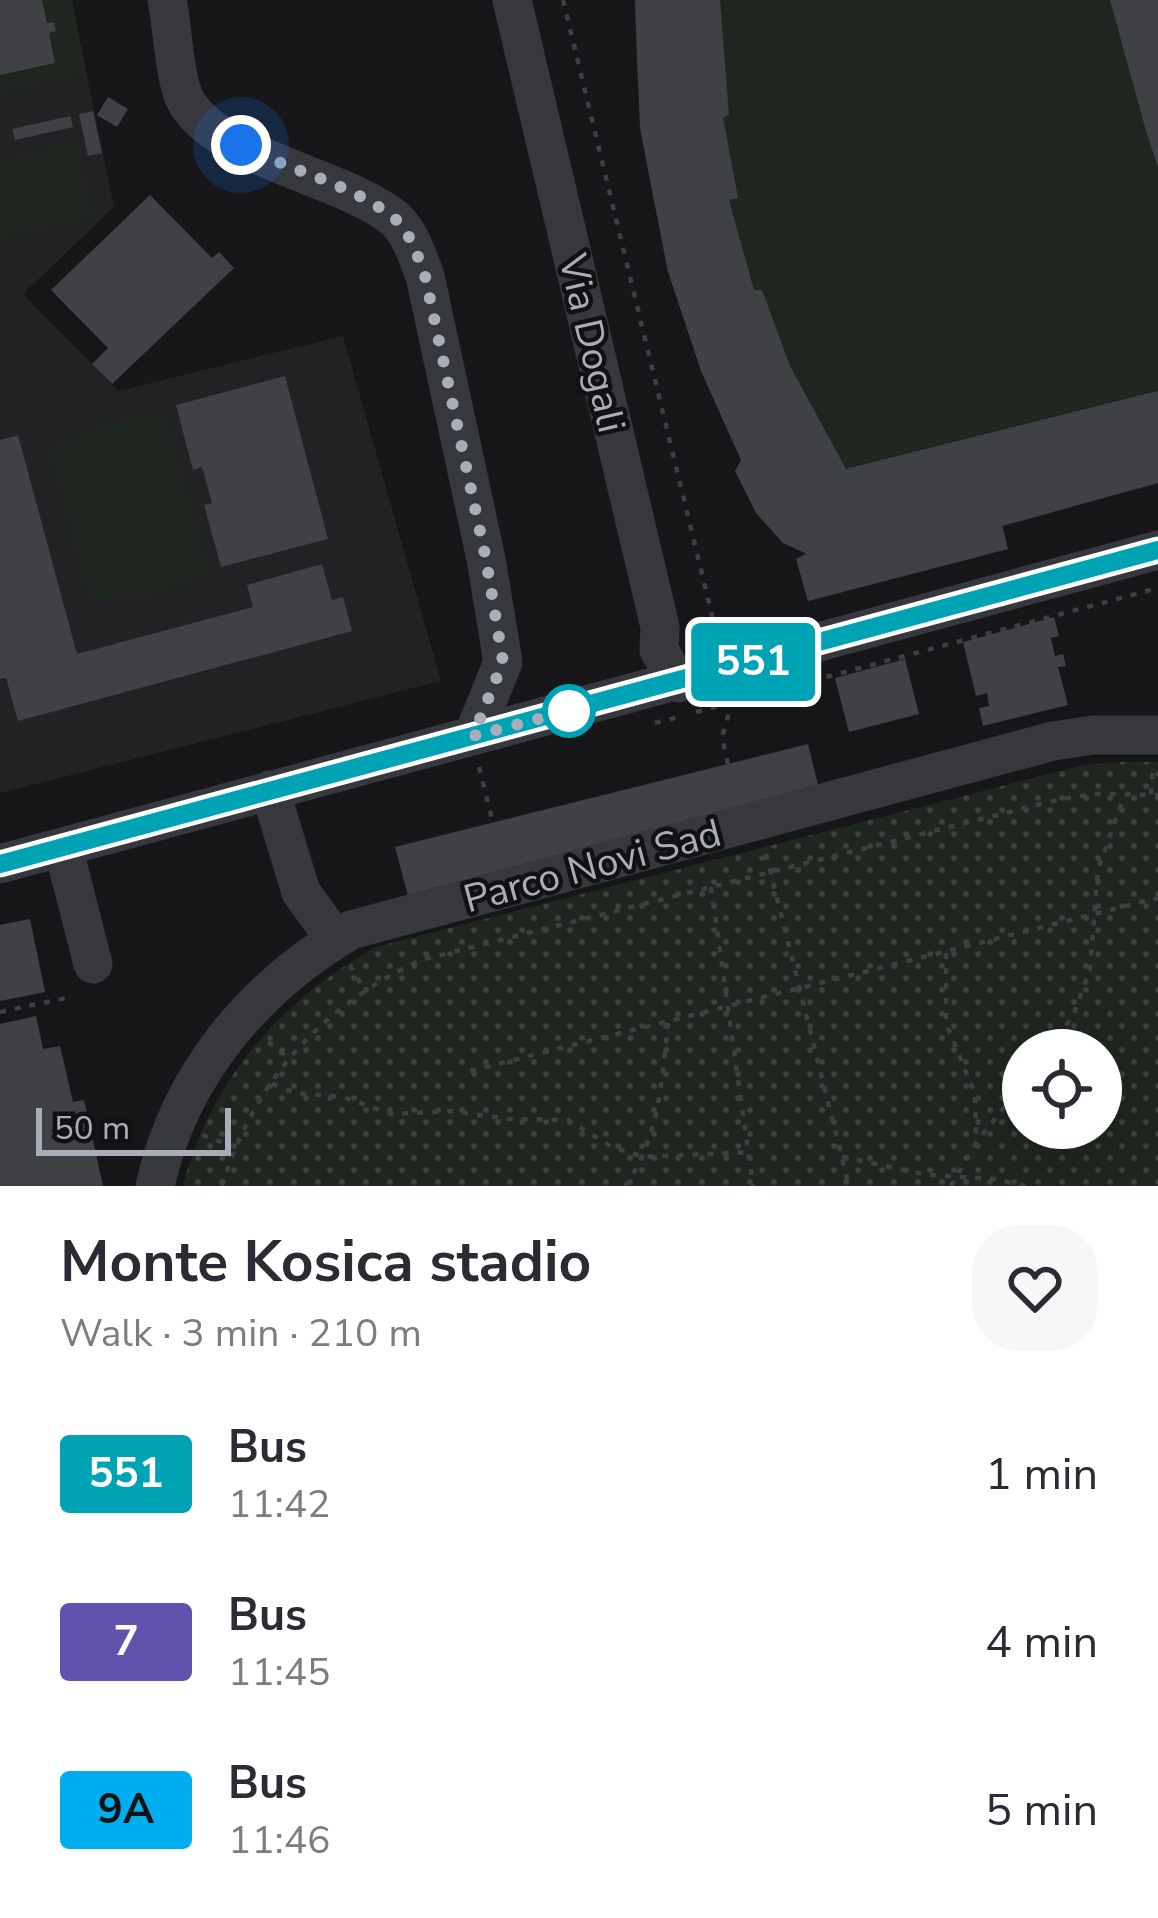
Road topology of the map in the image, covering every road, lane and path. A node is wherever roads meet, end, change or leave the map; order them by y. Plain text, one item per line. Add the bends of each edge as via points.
1 (167, 0) edge
2 (512, 0) edge
3 (563, 0) edge
4 (1158, 550) edge
5 (1158, 566) edge
6 (1158, 588) edge
7 (726, 676) junction
8 (808, 682) dead end
9 (678, 683) junction
10 (1158, 735) edge
11 (476, 752) junction
12 (728, 764) dead end
13 (1126, 793) junction
14 (1158, 795) edge
15 (272, 797) junction
16 (758, 820) junction
17 (493, 823) dead end
18 (65, 854) junction
19 (0, 864) edge
20 (771, 872) junction
21 (0, 879) edge
22 (711, 887) junction
23 (1158, 898) edge
24 (1094, 916) junction
25 (335, 939) junction
26 (946, 953) junction
27 (93, 964) dead end
28 (800, 990) junction
29 (71, 998) dead end
30 (728, 1008) junction
31 (0, 1012) edge
32 (668, 1023) junction
33 (1063, 1029) edge
34 (470, 1071) dead end
35 (269, 1082) junction
36 (1002, 1110) edge
37 (976, 1143) junction
38 (748, 1152) junction
39 (644, 1157) junction
40 (842, 1157) junction
41 (956, 1176) junction
42 (154, 1186) edge
43 (222, 1186) edge
44 (626, 1186) edge
45 (753, 1186) edge
46 (849, 1186) edge
47 (951, 1186) edge
48 (1024, 1186) edge

1 - 11 street via 183,95 206,124 398,220 415,249 503,662
2 - 9 street, Via Dogali via 660,627 658,650
3 - 7 path
4 - 7 street
5 - 7 street
6 - 8 path
7 - 9 street
7 - 12 path
7 - 15 street
9 - 11 street
10 - 16 street, Parco Novi Sad via 1053,741
11 - 15 street
11 - 17 path
13 - 14 path
13 - 20 path via 1060,800
13 - 24 path via 1102,853
15 - 18 street
15 - 25 street via 301,892
16 - 20 path
16 - 25 street, Parco Novi Sad via 373,922
18 - 19 street
18 - 21 street
18 - 27 street
20 - 22 path
20 - 28 path
22 - 30 path
22 - 35 path via 421,960 330,1014
23 - 24 path
24 - 26 path
24 - 33 path via 1085,986
25 - 42 street, Parco Novi Sad via 280,979 227,1034 187,1097
26 - 28 path
26 - 37 path via 946,1023 975,1094
28 - 30 path
28 - 40 path
29 - 31 path
30 - 32 path
30 - 38 path
32 - 34 path
32 - 39 path
35 - 39 path via 391,1114 568,1120
35 - 43 path
36 - 37 path
37 - 41 path
38 - 39 path
38 - 45 path
39 - 44 path
40 - 41 path
40 - 46 path
41 - 47 path
41 - 48 path

